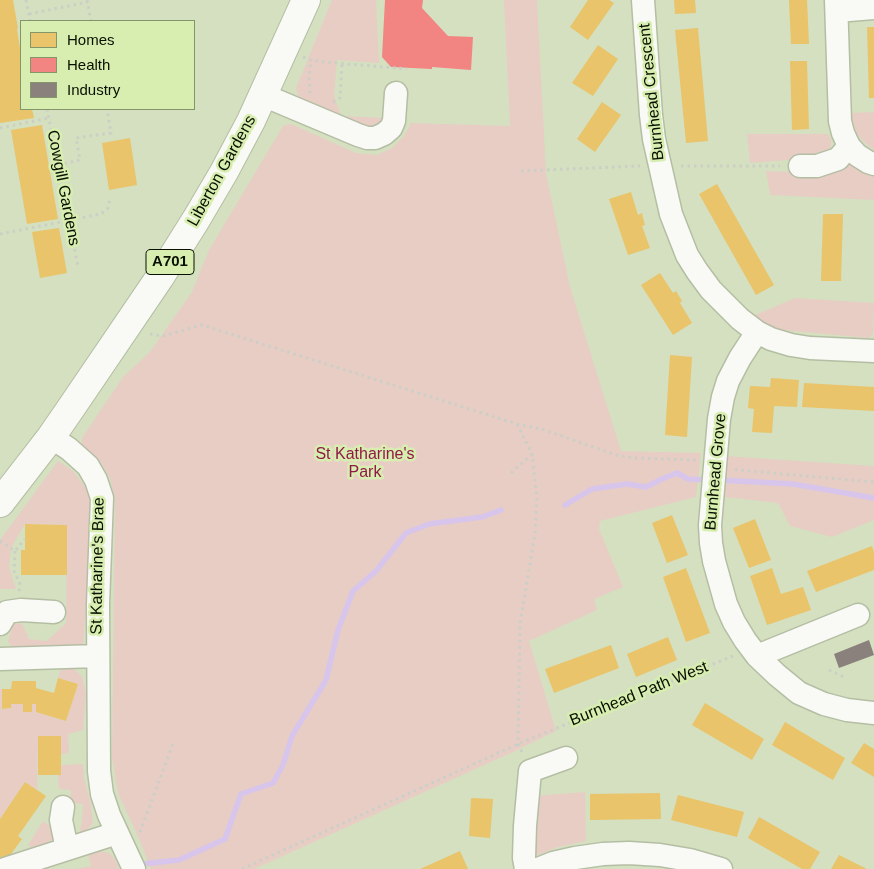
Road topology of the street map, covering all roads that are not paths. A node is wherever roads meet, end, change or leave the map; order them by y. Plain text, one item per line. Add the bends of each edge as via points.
1 (306, 0) edge
2 (643, 0) edge
3 (837, 6) edge
4 (874, 8) edge
5 (396, 94) dead end
6 (263, 95) junction
7 (849, 146) junction
8 (874, 164) edge
9 (800, 166) road end
10 (757, 332) junction
11 (874, 351) edge
12 (50, 437) junction
13 (0, 503) edge
14 (54, 612) dead end
15 (858, 615) dead end
16 (0, 624) edge
17 (98, 656) junction
18 (758, 656) junction
19 (0, 659) edge
20 (874, 714) edge
21 (566, 758) dead end
22 (63, 807) dead end
23 (117, 833) junction
24 (67, 849) junction
25 (132, 865) edge
26 (5, 869) edge
27 (526, 869) edge
28 (538, 869) edge
29 (721, 869) edge

1 - 6 main road, Liberton Gardens / A701
2 - 10 street, Burnhead Crescent via 651,115 671,214 697,271 718,297
3 - 4 street
3 - 7 street via 840,121
5 - 6 street via 394,121 384,134 375,138 358,135
6 - 12 main road, Liberton Gardens / A701 via 215,188 160,277
7 - 8 street via 857,155
7 - 9 street via 838,159 817,166
10 - 11 street, Burnhead Crescent via 791,345
10 - 18 street, Burnhead Grove via 740,358 723,397 710,525 714,562 726,604 745,640
12 - 13 main road, Liberton Gardens / A701
12 - 17 street, St Katharine's Brae via 88,466 102,498
14 - 16 street via 8,612
15 - 18 street
17 - 19 street, St Katharine's Brae
17 - 23 street, St Katharine's Brae via 99,771 102,794
18 - 20 street, Burnhead Grove via 799,693 824,704
21 - 27 street via 530,771 525,826
22 - 24 street via 61,820
23 - 24 street
23 - 25 street, St Katharine's Brae
24 - 26 street
28 - 29 street via 575,858 629,853 690,860

